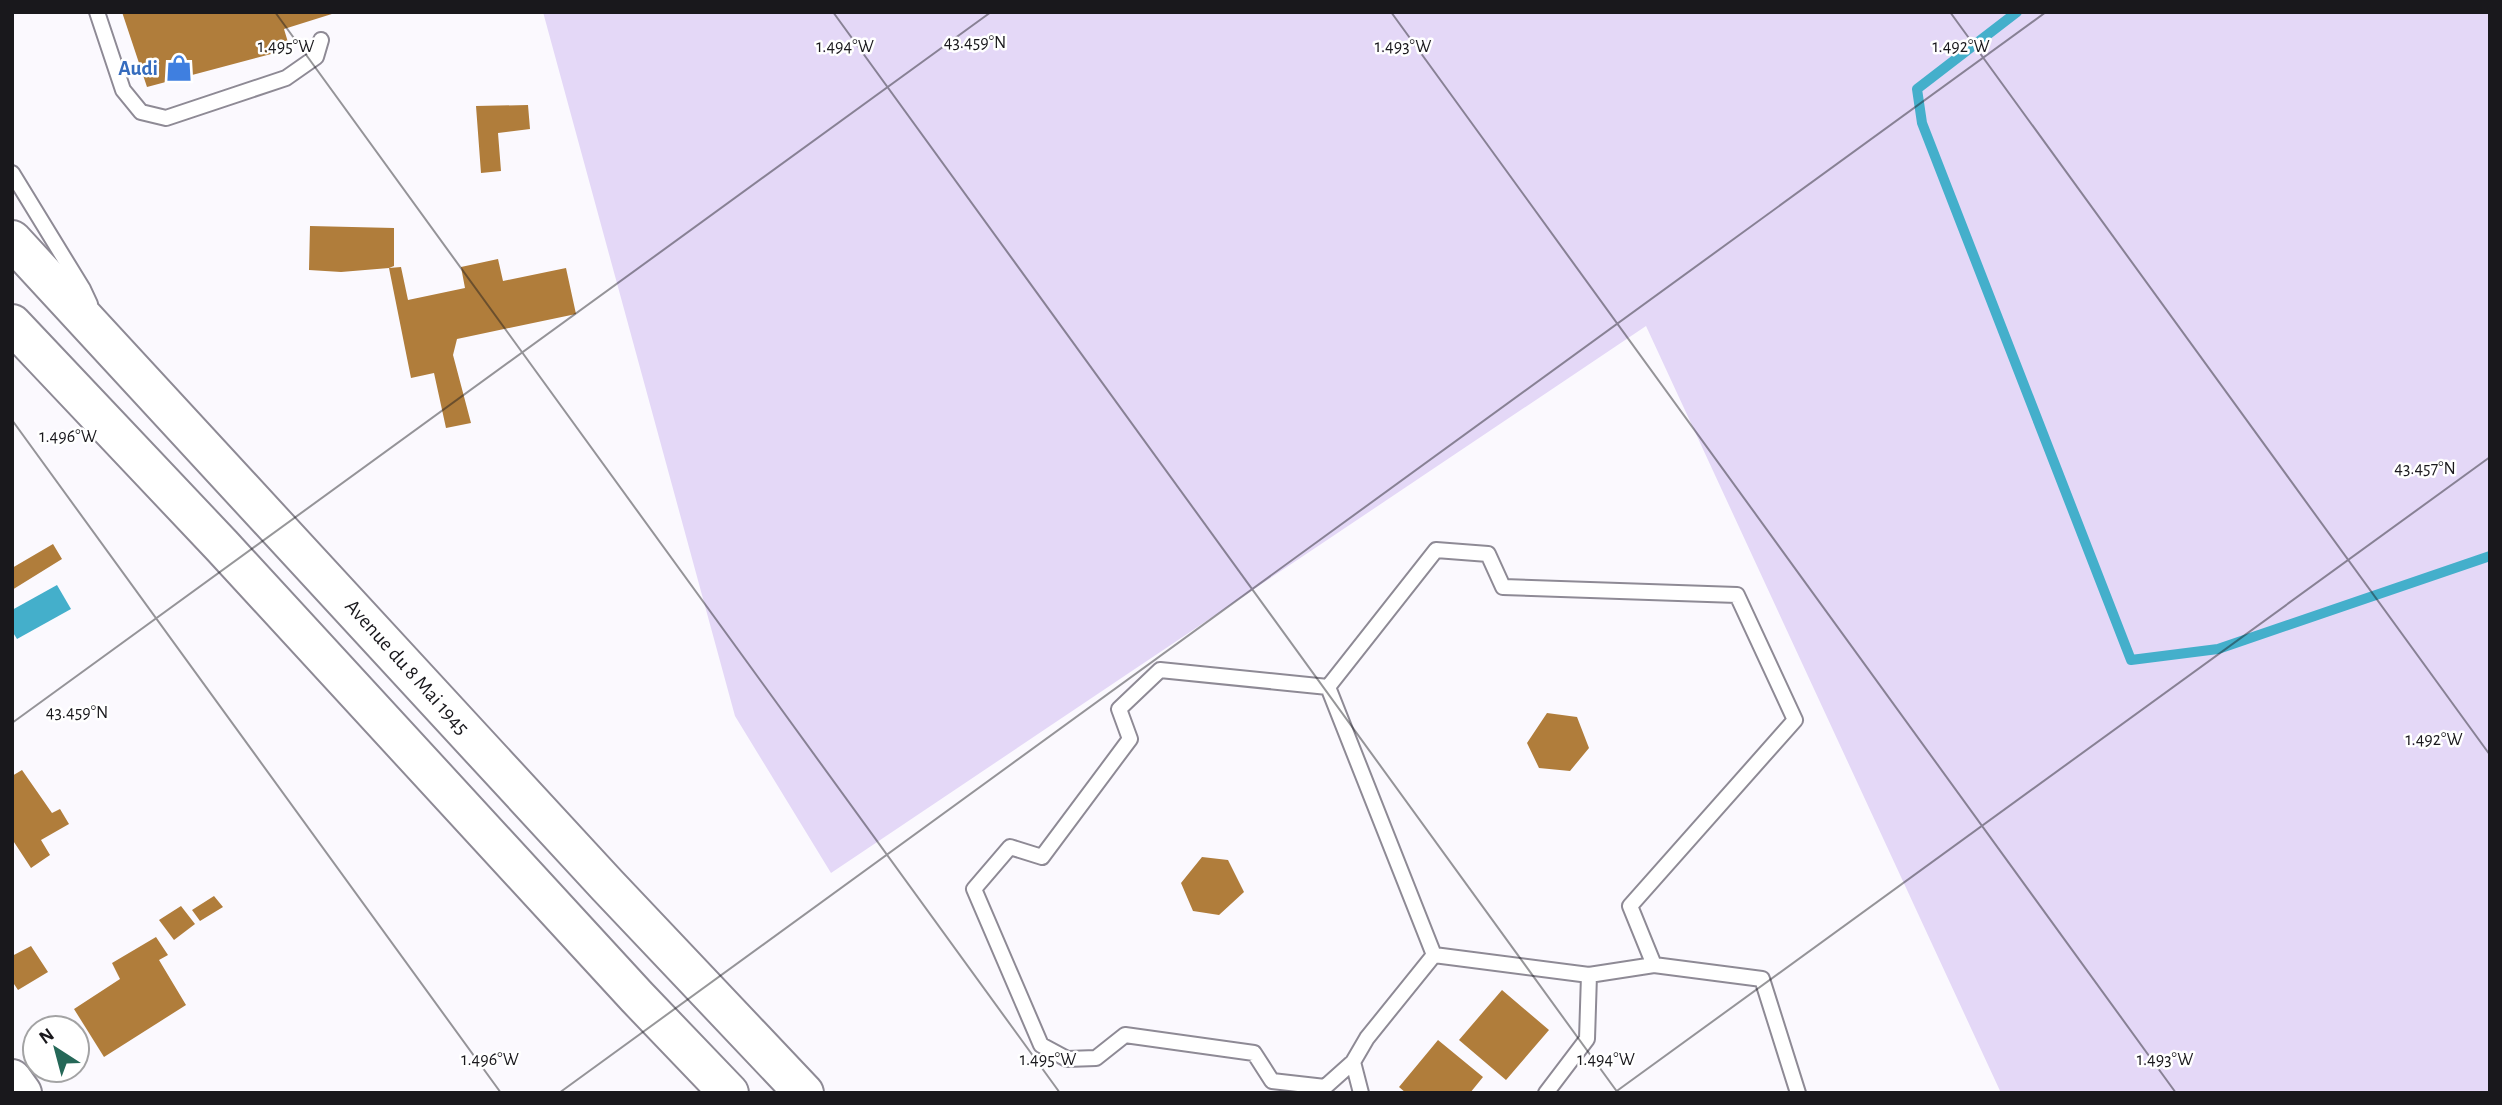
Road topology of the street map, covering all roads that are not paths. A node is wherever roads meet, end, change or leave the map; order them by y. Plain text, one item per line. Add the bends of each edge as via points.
1 (97, 12) edge
2 (321, 40) dead end
3 (12, 173) edge
4 (12, 240) edge
5 (12, 324) edge
6 (107, 344) junction
7 (1328, 687) junction
8 (1434, 955) junction
9 (1654, 965) junction
10 (1589, 975) junction
11 (1353, 1062) junction
12 (12, 1079) edge
13 (22, 1093) edge
14 (729, 1093) edge
15 (804, 1093) edge
16 (1361, 1093) edge
17 (1546, 1093) edge
18 (1798, 1093) edge

1 - 2 lane via 123,89 141,112 166,118 286,78 316,57
3 - 6 lane via 83,289
4 - 6 main road, Avenue du 8 Mai 1945
5 - 14 main road
6 - 15 main road, Avenue du 8 Mai 1945
7 - 8 lane
7 - 9 lane via 1436,550 1488,554 1503,587 1737,595 1795,720 1630,906
7 - 11 lane via 1160,670 1119,709 1130,739 1042,857 1010,847 974,889 1041,1045 1067,1059 1096,1058 1125,1035 1254,1053 1272,1082 1325,1087
8 - 10 lane
8 - 11 lane
9 - 10 lane
9 - 18 lane via 1762,979
10 - 17 lane via 1587,1040
11 - 16 lane
12 - 13 main road

